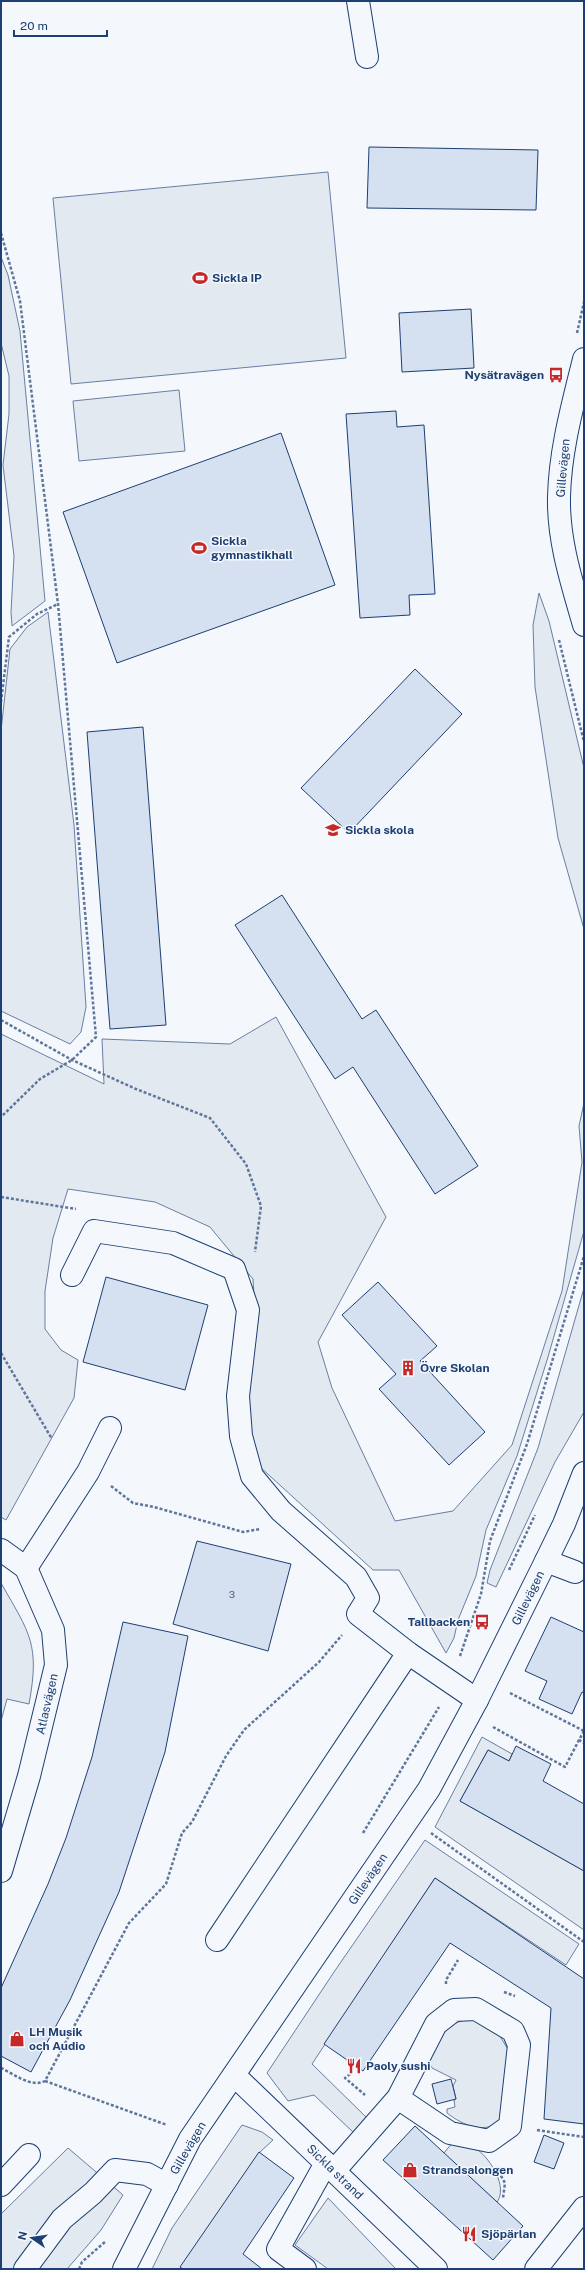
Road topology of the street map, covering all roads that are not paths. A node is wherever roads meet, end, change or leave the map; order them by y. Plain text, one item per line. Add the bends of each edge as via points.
1 (358, 1) edge
2 (367, 57) dead end
3 (584, 359) edge
4 (584, 625) edge
5 (72, 1275) dead end
6 (110, 1428) dead end
7 (584, 1473) edge
8 (1, 1550) edge
9 (546, 1561) junction
10 (26, 1568) junction
11 (575, 1572) dead end
12 (408, 1653) junction
13 (477, 1700) junction
14 (1, 1871) edge
15 (217, 1940) dead end
16 (234, 2075) junction
17 (398, 2098) junction
18 (29, 2155) dead end
19 (330, 2167) junction
20 (1, 2185) edge
21 (167, 2185) junction
22 (584, 2208) edge
23 (25, 2269) edge
24 (124, 2269) edge
25 (305, 2269) edge
26 (436, 2269) edge
27 (536, 2269) edge

1 - 2 street
3 - 4 street, Gillevägen via 566,433 559,497 565,563
5 - 12 street via 94,1231 173,1243 234,1269 248,1310 238,1396 241,1436 252,1476 281,1511 356,1577 368,1598 358,1614
6 - 10 street via 88,1472
7 - 9 street, Gillevägen
8 - 10 street
9 - 11 street
9 - 13 street, Gillevägen
10 - 14 street, Atlasvägen via 53,1630 56,1665 29,1776
12 - 13 street
12 - 15 street
13 - 16 street, Gillevägen via 429,1789
16 - 19 street, Sickla strand
16 - 21 street, Gillevägen via 190,2139
17 - 17 street via 450,2133 489,2140 510,2126 519,2045 513,2030 476,2009 454,2010 436,2024
17 - 19 street
18 - 20 street
19 - 25 street via 278,2249
19 - 26 street, Sickla strand
21 - 23 street via 147,2174 115,2170 62,2219
21 - 24 street, Gillevägen
22 - 27 street

